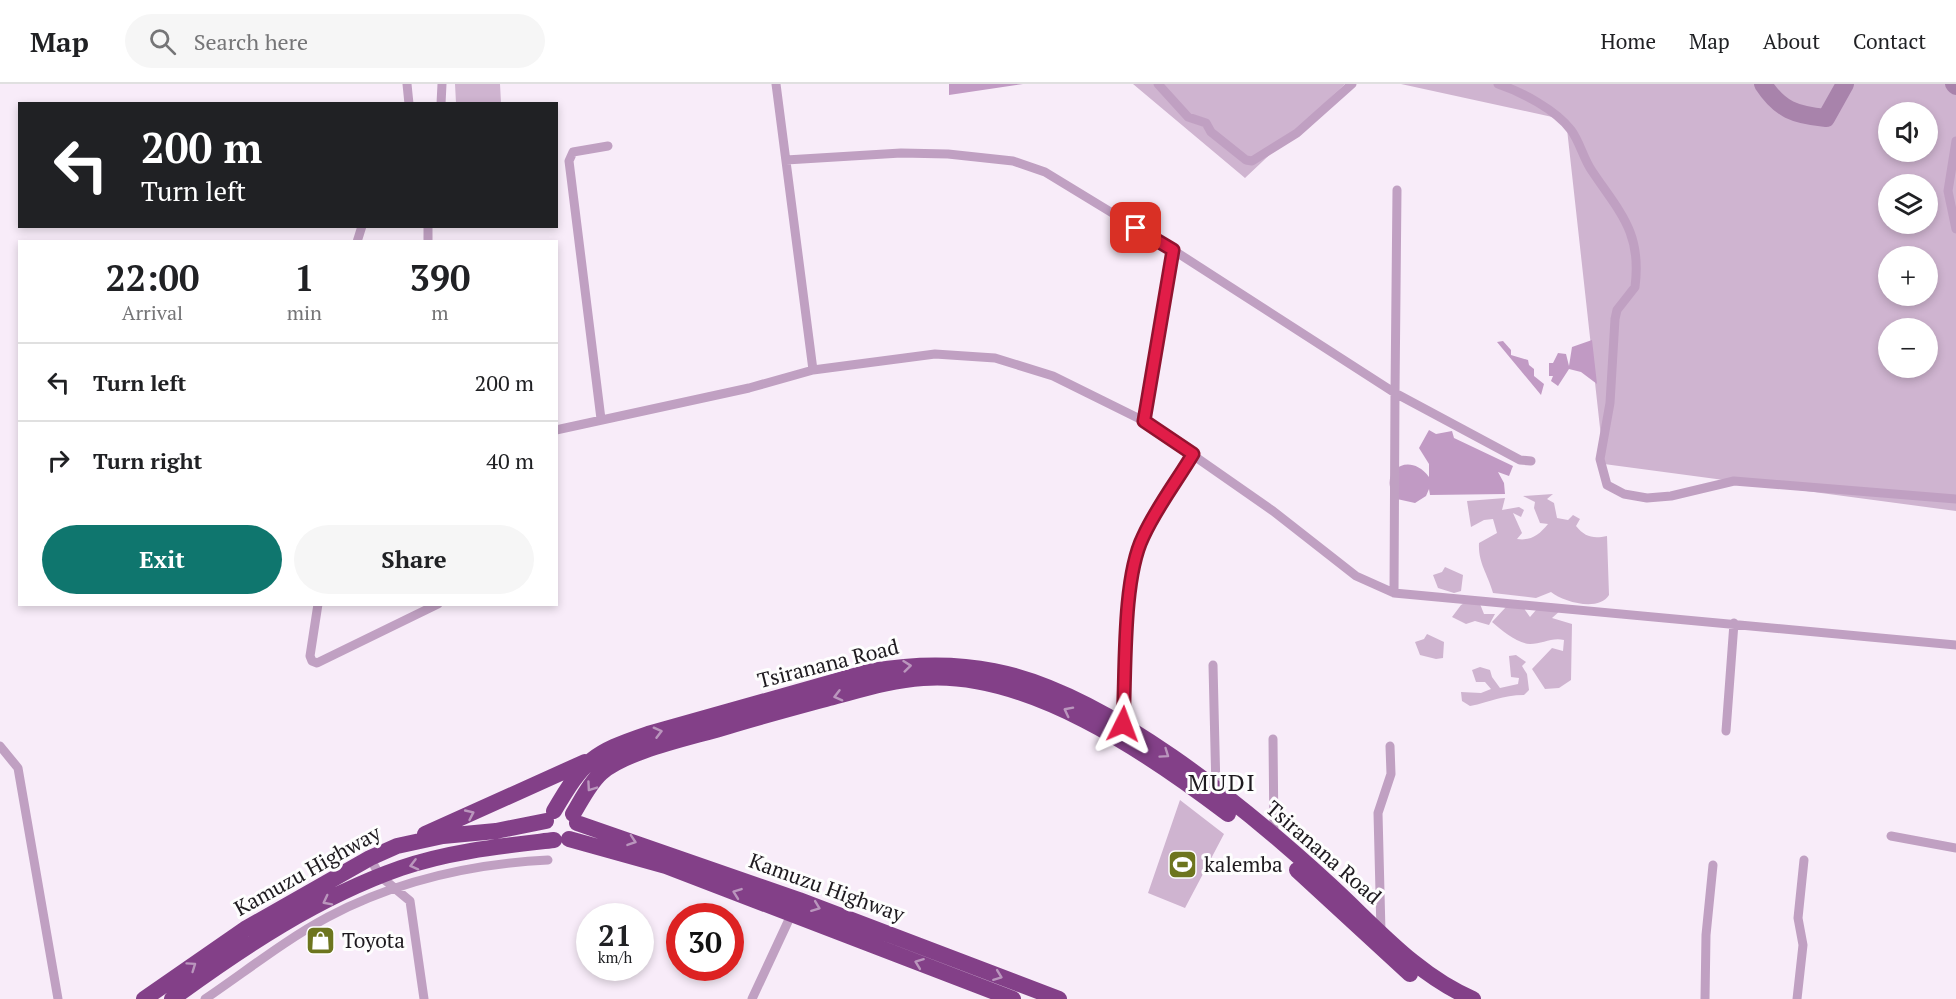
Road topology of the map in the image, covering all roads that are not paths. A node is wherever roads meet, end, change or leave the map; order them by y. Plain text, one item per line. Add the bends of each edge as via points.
1 (407, 84) edge
2 (442, 84) edge
3 (776, 84) edge
4 (1158, 84) edge
5 (1352, 84) edge
6 (1498, 84) edge
7 (409, 102) edge
8 (441, 102) edge
9 (1956, 141) edge
10 (608, 146) dead end
11 (786, 160) junction
12 (1397, 190) dead end
13 (1956, 229) edge
14 (1173, 250) junction
15 (813, 370) junction
16 (1395, 393) junction
17 (601, 419) junction
18 (1144, 421) junction
19 (558, 430) edge
20 (1193, 454) junction
21 (1530, 461) dead end
22 (1956, 499) edge
23 (1394, 593) junction
24 (318, 606) edge
25 (434, 606) edge
26 (1734, 623) junction
27 (1956, 645) edge
28 (1213, 665) dead end
29 (1120, 731) junction
30 (1726, 731) dead end
31 (1273, 739) dead end
32 (0, 746) edge
33 (1390, 746) dead end
34 (586, 762) junction
35 (1216, 790) junction
36 (550, 816) junction
37 (575, 818) junction
38 (1274, 835) junction
39 (1891, 836) dead end
40 (562, 840) junction
41 (397, 846) junction
42 (1956, 848) edge
43 (370, 858) junction
44 (548, 860) dead end
45 (1804, 860) dead end
46 (1713, 865) dead end
47 (380, 876) junction
48 (394, 891) junction
49 (792, 913) junction
50 (1381, 932) junction
51 (58, 999) edge
52 (144, 999) edge
53 (172, 999) edge
54 (205, 999) edge
55 (424, 999) edge
56 (752, 999) edge
57 (1013, 999) edge
58 (1059, 999) edge
59 (1448, 999) edge
60 (1473, 999) edge
61 (1705, 999) edge
62 (1797, 999) edge

1 - 7 street
2 - 8 street
3 - 11 street
4 - 5 street via 1188,117 1206,123 1211,132 1252,161 1298,133
6 - 22 street via 1536,103 1572,131 1586,161 1620,208 1634,243 1635,287 1617,310 1615,319 1610,403 1600,459 1607,485 1624,494 1647,498 1734,481
9 - 13 street via 1948,191
10 - 17 street via 573,152 569,161
11 - 14 street via 901,153 1013,161 1045,172
11 - 15 street
12 - 16 street
14 - 16 street
14 - 18 street
15 - 17 street via 749,388
15 - 18 street via 935,354 995,358 1053,376
16 - 21 street via 1520,460
16 - 23 street
17 - 19 street
18 - 20 street
20 - 23 street via 1356,576
20 - 29 street via 1143,537 1135,558
23 - 26 street
24 - 25 street via 310,656 317,663
26 - 27 street
26 - 30 street
28 - 35 street
34 -> 29 highway, Tsiranana Road via 616,745 648,734 872,671 910,665 960,665 997,671 1048,688
29 -> 35 highway, Tsiranana Road
29 -> 37 highway, Tsiranana Road via 1002,686 963,679 888,682 633,755 601,773
29 - 59 highway, Tsiranana Road via 1271,847 1417,980
31 - 38 street
32 - 51 street via 18,768
33 - 50 street via 1391,774 1378,813
34 - 36 highway, Tsiranana Road
41 -> 34 highway
35 - 38 highway, Tsiranana Road
36 - 37 highway via 564,810
36 - 40 highway via 546,832
36 - 41 highway, Kamuzu Highway
37 - 40 highway via 577,829
37 -> 58 highway, Kamuzu Highway
38 - 50 highway, Tsiranana Road
39 - 42 street
40 -> 47 highway, Kamuzu Highway via 445,857
49 -> 40 highway, Kamuzu Highway via 666,866
41 - 43 highway, Kamuzu Highway
43 - 47 street
52 -> 43 highway, Kamuzu Highway via 245,929
44 - 48 street via 500,862 460,870 421,879
45 - 62 street via 1798,918 1803,945
46 - 61 street
47 - 48 street
47 -> 53 highway, Kamuzu Highway via 253,941
48 - 54 street via 327,918
48 - 55 street via 410,904
49 - 56 street
57 -> 49 highway, Kamuzu Highway
50 - 60 highway, Tsiranana Road via 1418,968

